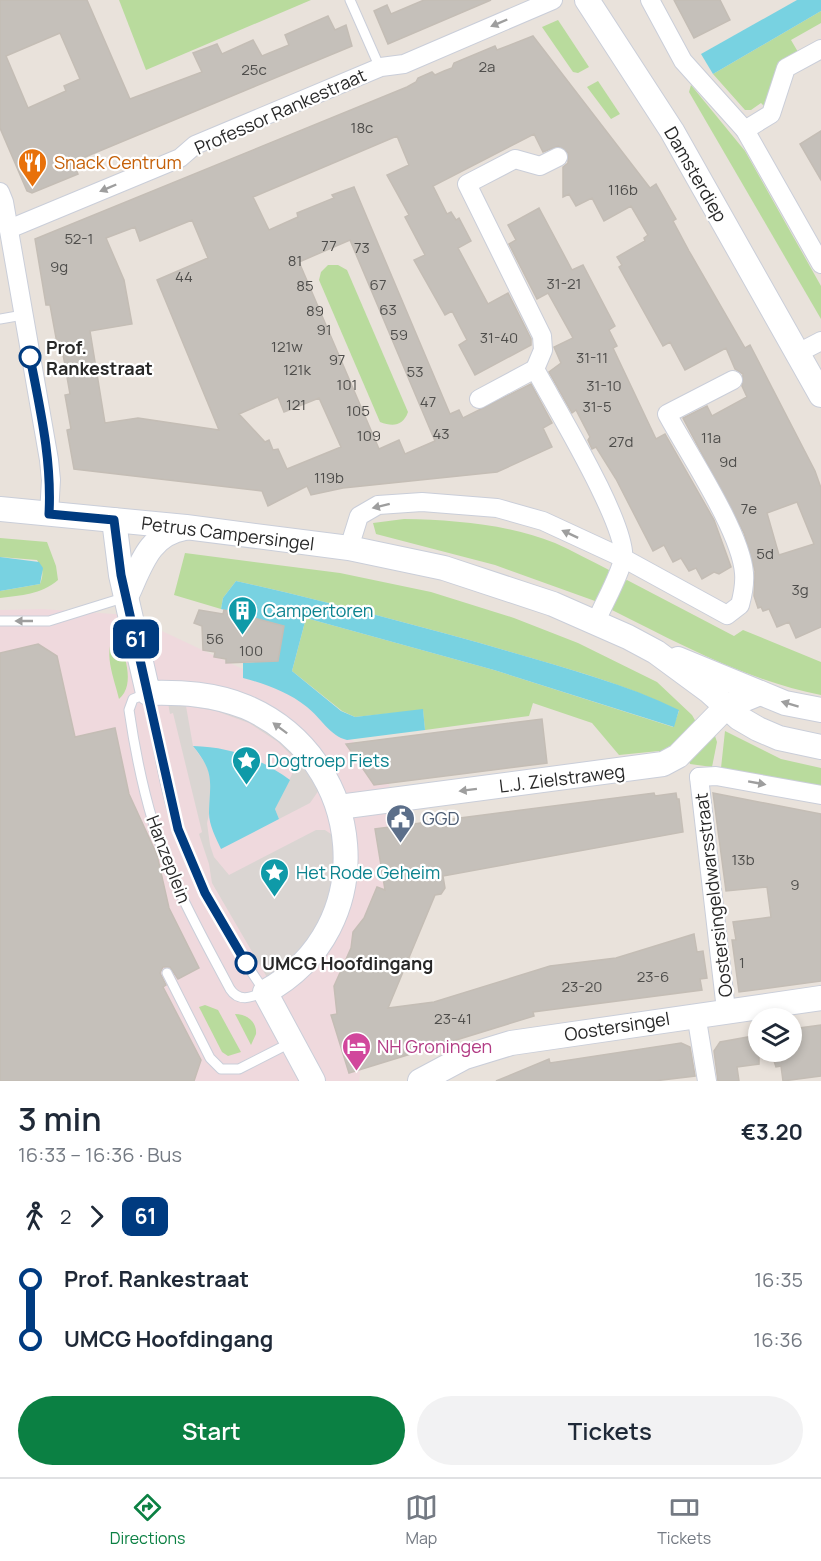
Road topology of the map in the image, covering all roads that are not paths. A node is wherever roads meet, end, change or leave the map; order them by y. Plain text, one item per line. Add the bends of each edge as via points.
1 (350, 0) edge
2 (553, 0) edge
3 (587, 0) edge
4 (605, 0) edge
5 (650, 0) edge
6 (821, 49) edge
7 (380, 68) junction
8 (745, 130) junction
9 (558, 157) dead end
10 (0, 192) edge
11 (9, 229) junction
12 (821, 264) edge
13 (23, 315) junction
14 (0, 319) edge
15 (809, 347) edge
16 (535, 369) junction
17 (821, 373) edge
18 (733, 380) dead end
19 (821, 395) edge
20 (479, 399) dead end
21 (0, 508) edge
22 (49, 514) junction
23 (114, 520) junction
24 (186, 527) junction
25 (350, 548) junction
26 (623, 558) junction
27 (126, 597) junction
28 (0, 621) edge
29 (596, 622) junction
30 (656, 652) junction
31 (148, 693) junction
32 (760, 693) junction
33 (726, 707) junction
34 (821, 710) edge
35 (821, 747) edge
36 (672, 761) junction
37 (699, 777) junction
38 (821, 795) edge
39 (339, 807) junction
40 (167, 973) dead end
41 (265, 992) junction
42 (821, 998) edge
43 (726, 1010) junction
44 (696, 1014) junction
45 (292, 1042) junction
46 (430, 1079) edge
47 (313, 1081) edge
48 (707, 1081) edge

1 - 7 lane
2 -> 7 street, Professor Rankestraat via 404,64
3 - 15 main road, Damsterdiep
4 - 15 main road, Damsterdiep via 666,95
5 - 8 street via 683,61
6 - 8 street via 786,68 771,114
7 -> 11 street, Professor Rankestraat via 195,145 180,158
8 - 12 street
9 - 16 street via 540,166 515,159 467,184 542,336 543,350
10 - 11 street
11 - 13 street
13 - 14 lane
13 - 22 street via 49,460
15 - 17 main road, Damsterdiep
15 - 19 main road, Damsterdiep
16 - 20 street
16 - 26 street via 609,508
18 - 26 street via 667,414 727,522 744,570 740,605 727,615
21 - 22 main road, Petrus Campersingel
22 - 23 main road, Petrus Campersingel
23 - 24 main road, Petrus Campersingel
23 - 27 main road, Hanzeplein
24 - 25 main road, Petrus Campersingel
24 - 27 main road via 167,533 150,547
26 -> 25 street via 543,521 496,508 434,501 378,505 359,516
25 - 29 main road, Petrus Campersingel via 474,577
26 - 29 street
27 -> 28 lane via 49,621
27 - 31 main road, Hanzeplein
29 - 30 main road, Petrus Campersingel
30 - 32 main road, Petrus Campersingel via 696,664
30 - 33 main road, Petrus Campersingel
39 -> 31 main road, Hanzeplein via 311,757 266,718 208,695
31 - 41 lane, Hanzeplein via 185,849 218,917
31 - 41 lane, Hanzeplein via 134,699 129,710 152,817 171,872 233,994 248,998
32 - 33 main road
34 -> 32 main road, Petrus Campersingel
33 - 35 main road, Petrus Campersingel via 779,738
33 - 36 main road
36 - 37 street, Oostersingeldwarsstraat
36 -> 39 main road, L.J. Zielstraweg
37 -> 38 street via 716,776
37 - 43 street, Oostersingeldwarsstraat
39 - 41 main road, Hanzeplein via 346,868 337,908 305,960
40 - 45 lane via 210,1058 221,1069 238,1069
41 - 45 main road, Hanzeplein
42 - 43 main road, Oostersingel
43 - 44 main road, Oostersingel
44 - 46 main road, Oostersingel via 512,1042 465,1058
44 - 48 street
45 - 47 main road, Hanzeplein

